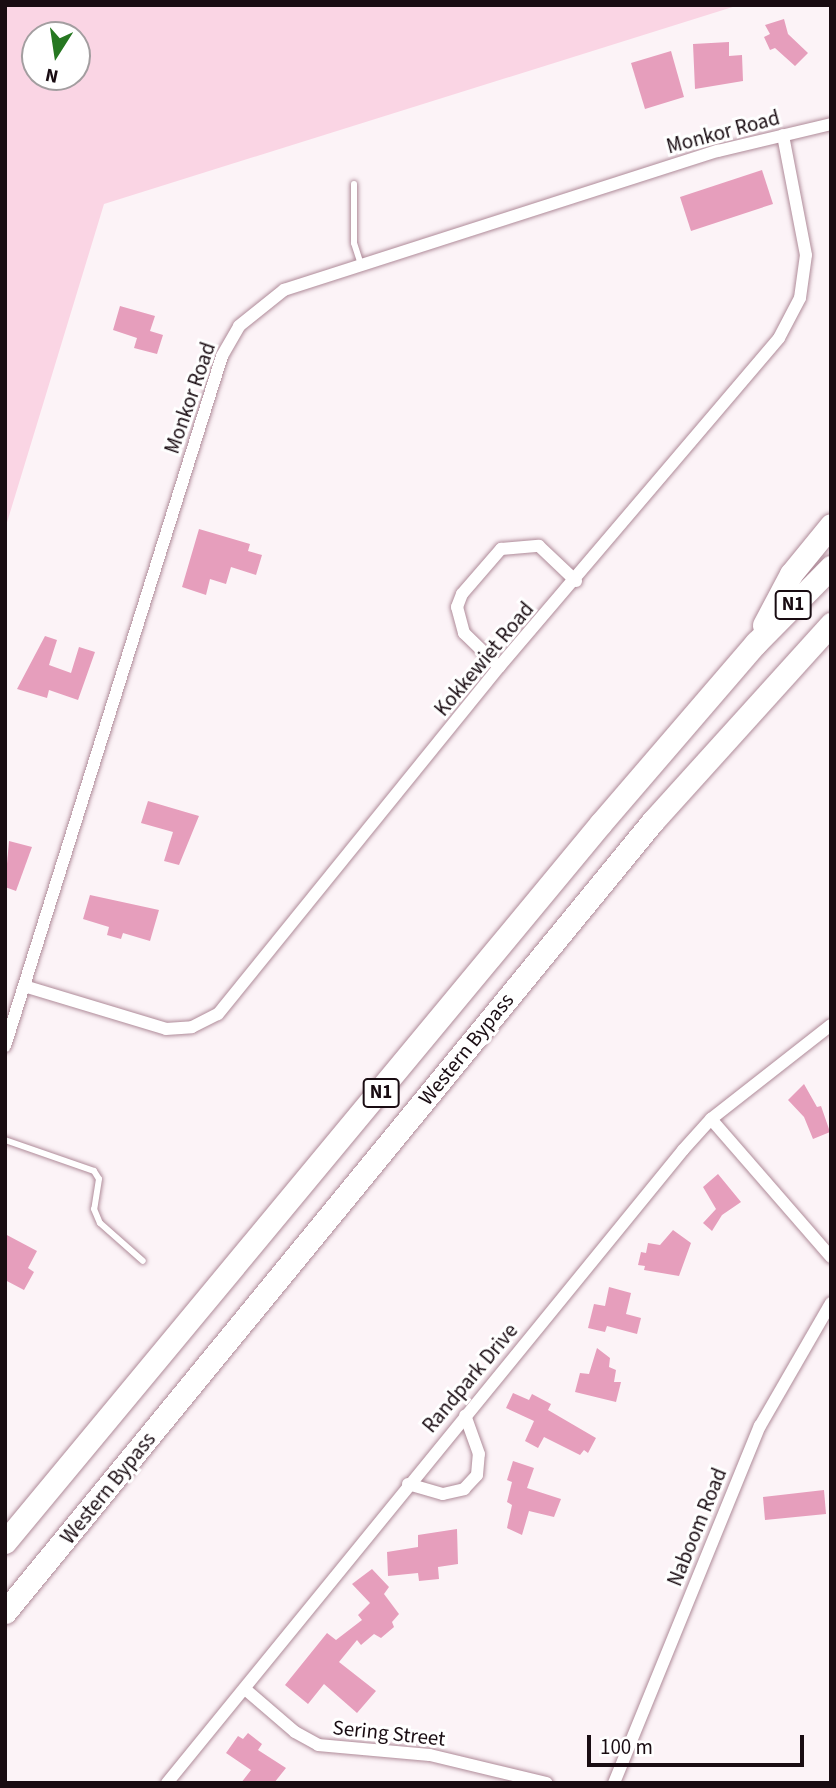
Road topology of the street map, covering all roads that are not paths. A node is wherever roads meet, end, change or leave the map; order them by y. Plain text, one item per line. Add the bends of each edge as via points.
1 (831, 124) edge
2 (783, 135) junction
3 (354, 184) dead end
4 (361, 265) junction
5 (831, 525) edge
6 (831, 567) edge
7 (576, 581) junction
8 (831, 624) edge
9 (756, 643) junction
10 (499, 667) junction
11 (24, 985) junction
12 (831, 1025) edge
13 (5, 1046) edge
14 (712, 1119) junction
15 (5, 1140) edge
16 (831, 1257) edge
17 (143, 1261) dead end
18 (831, 1303) edge
19 (465, 1415) junction
20 (408, 1483) junction
21 (5, 1542) edge
22 (5, 1612) edge
23 (245, 1689) junction
24 (616, 1779) edge
25 (167, 1783) edge
26 (547, 1783) edge

1 - 2 street, Monkor Road
2 - 4 street, Monkor Road via 705,155
2 - 7 street, Kokkewiet Road via 805,242 804,281 794,311 755,368
3 - 4 lane via 354,243
4 - 11 street, Monkor Road via 284,290 265,301 239,326 222,356
5 - 9 highway via 790,574
6 - 9 highway, Western Bypass / N1
7 - 10 street, Kokkewiet Road
7 - 10 street via 539,546 501,549 462,594 457,607 464,633
8 - 22 highway, Western Bypass / N1 via 653,821
9 - 21 highway, Western Bypass / N1
10 - 11 street, Kokkewiet Road via 218,1014 192,1027 166,1029
11 - 13 street, Monkor Road
12 - 14 street, Randpark Drive
14 - 16 street
14 - 19 street, Randpark Drive
15 - 17 lane via 94,1171 99,1179 94,1209 100,1223
18 - 24 street, Naboom Road via 760,1426
19 - 20 street, Randpark Drive
19 - 20 street via 479,1454 477,1475 464,1489 443,1494
20 - 23 street, Randpark Drive
23 - 25 street, Randpark Drive
23 - 26 street, Sering Street via 295,1732 318,1745 430,1755

